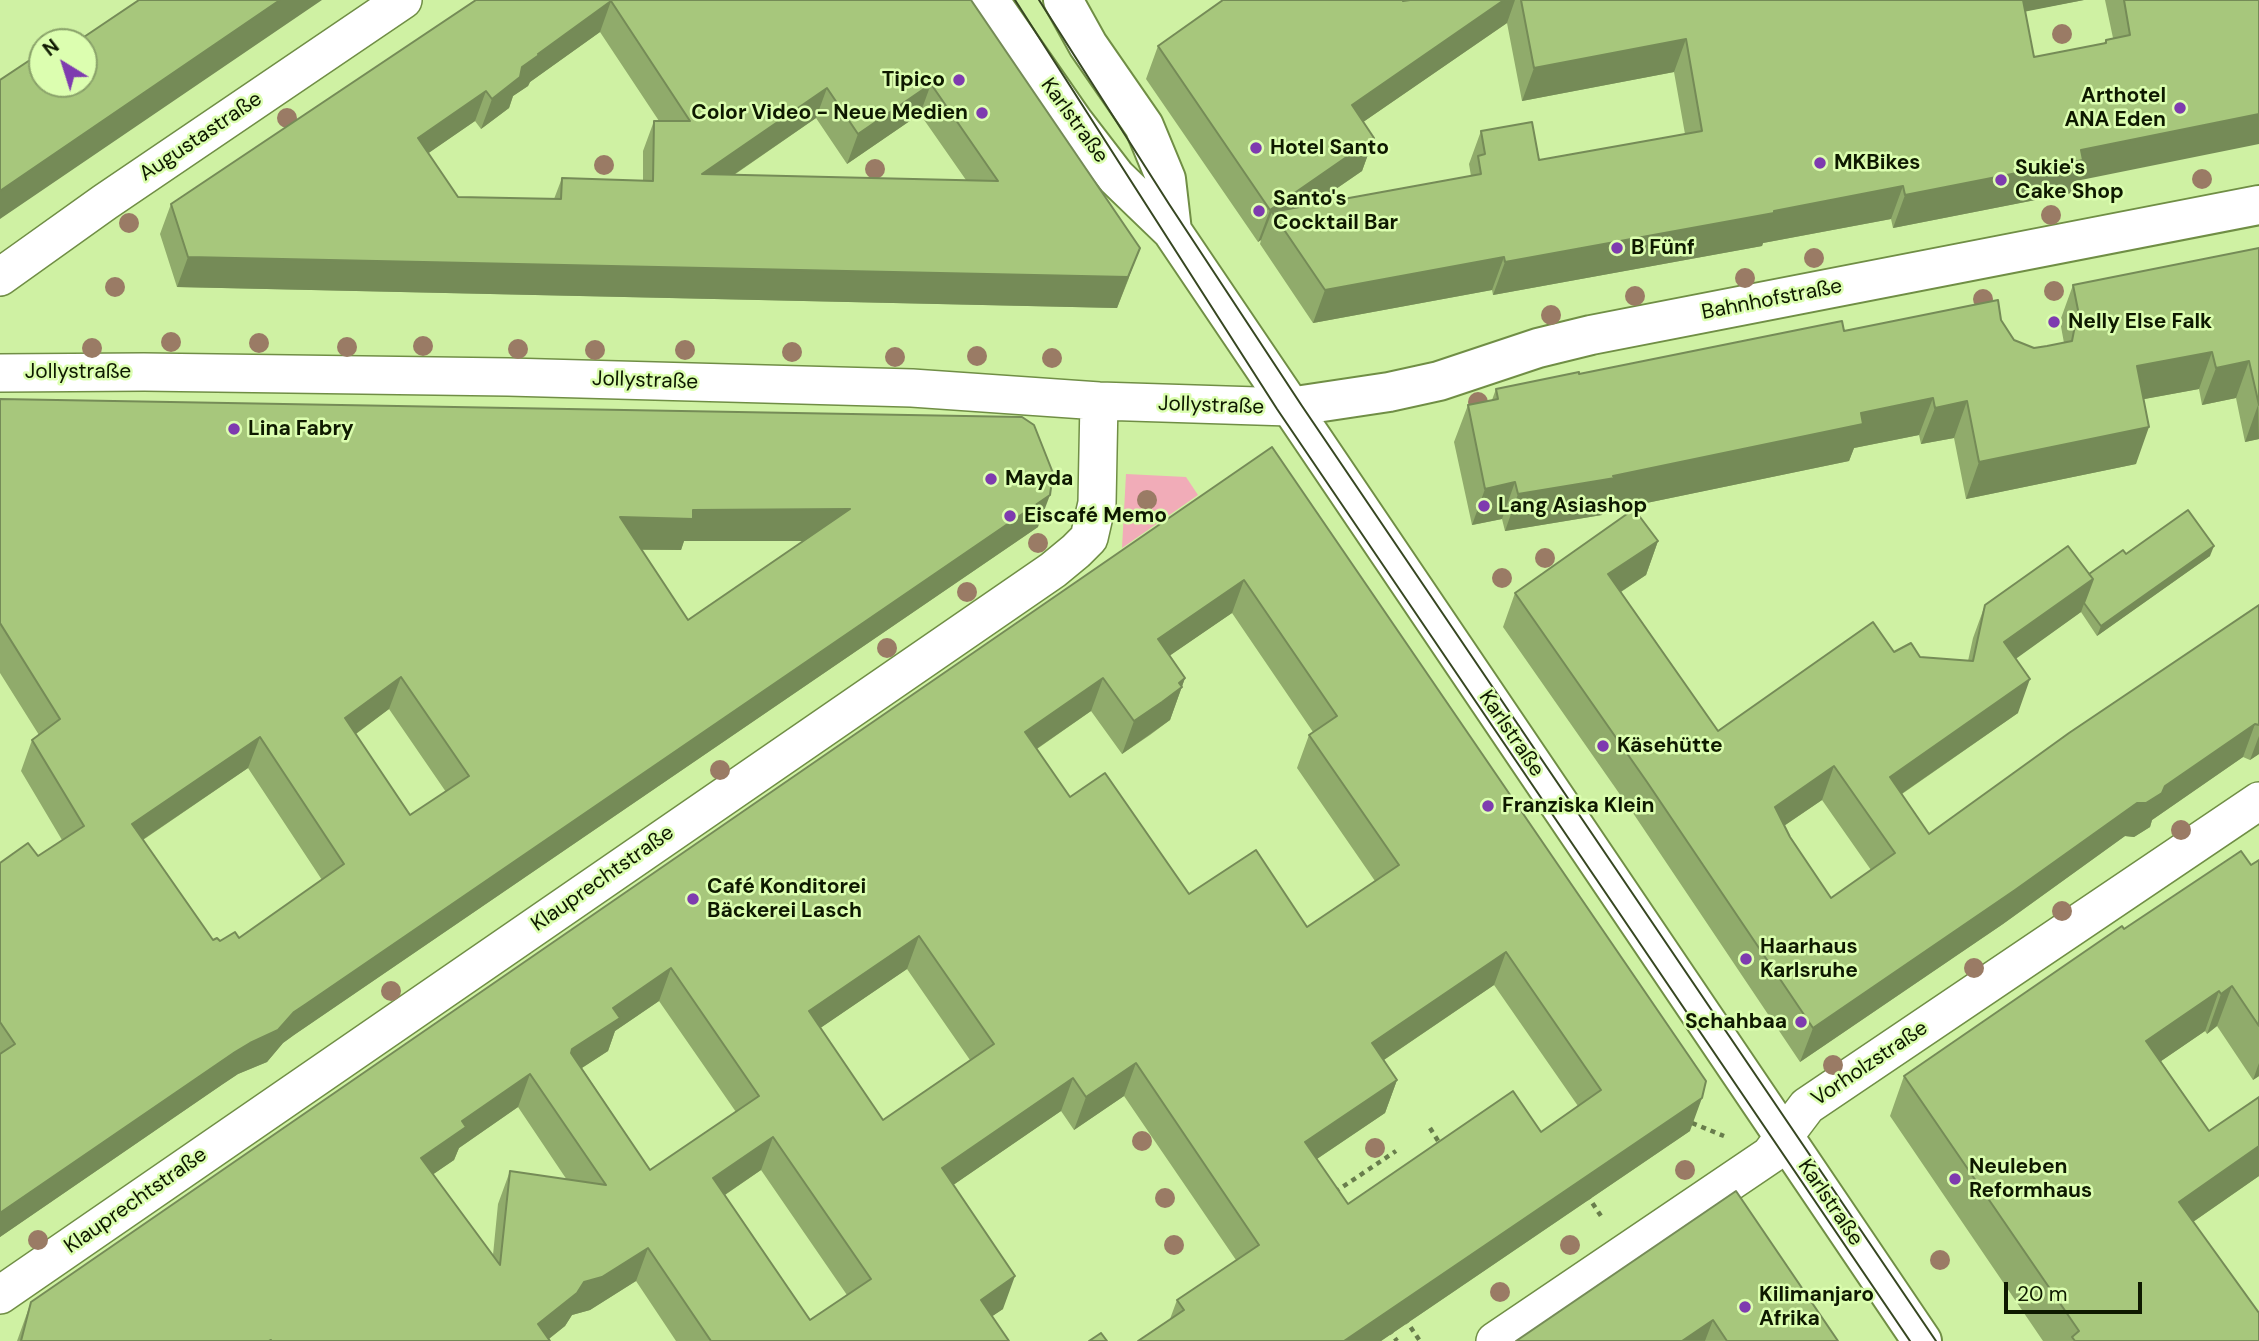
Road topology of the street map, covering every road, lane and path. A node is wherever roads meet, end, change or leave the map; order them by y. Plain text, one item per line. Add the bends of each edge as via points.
1 (404, 0) edge
2 (989, 0) edge
3 (1063, 0) edge
4 (2259, 205) edge
5 (1172, 231) junction
6 (0, 277) edge
7 (0, 373) edge
8 (1099, 401) junction
9 (1289, 407) junction
10 (2259, 802) edge
11 (1430, 1128) dead end
12 (1784, 1135) junction
13 (1443, 1149) edge
14 (1396, 1152) dead end
15 (1583, 1189) edge
16 (1325, 1199) edge
17 (1626, 1253) junction
18 (0, 1295) edge
19 (1401, 1313) edge
20 (1382, 1319) edge
21 (1397, 1341) edge
22 (1420, 1341) edge
23 (1495, 1341) edge
24 (1922, 1341) edge

1 - 6 street, Augustastraße
2 - 5 main road, Karlstraße via 1116,177
3 - 5 main road, Karlstraße via 1088,46 1144,125 1166,179
4 - 9 main road, Bahnhofstraße via 1591,335 1439,381
5 - 9 main road, Karlstraße
7 - 8 street, Jollystraße via 522,378 912,388
8 - 9 street, Jollystraße
8 - 18 street, Klauprechtstraße via 1097,503 1089,538 1076,551
9 - 12 main road, Karlstraße
10 - 12 street, Vorholzstraße via 1807,1106
11 - 13 path
12 - 17 street, Vorholzstraße via 1770,1155
12 - 24 main road, Karlstraße
14 - 16 path
15 - 17 path
17 - 23 street, Vorholzstraße
19 - 22 path
20 - 21 path

